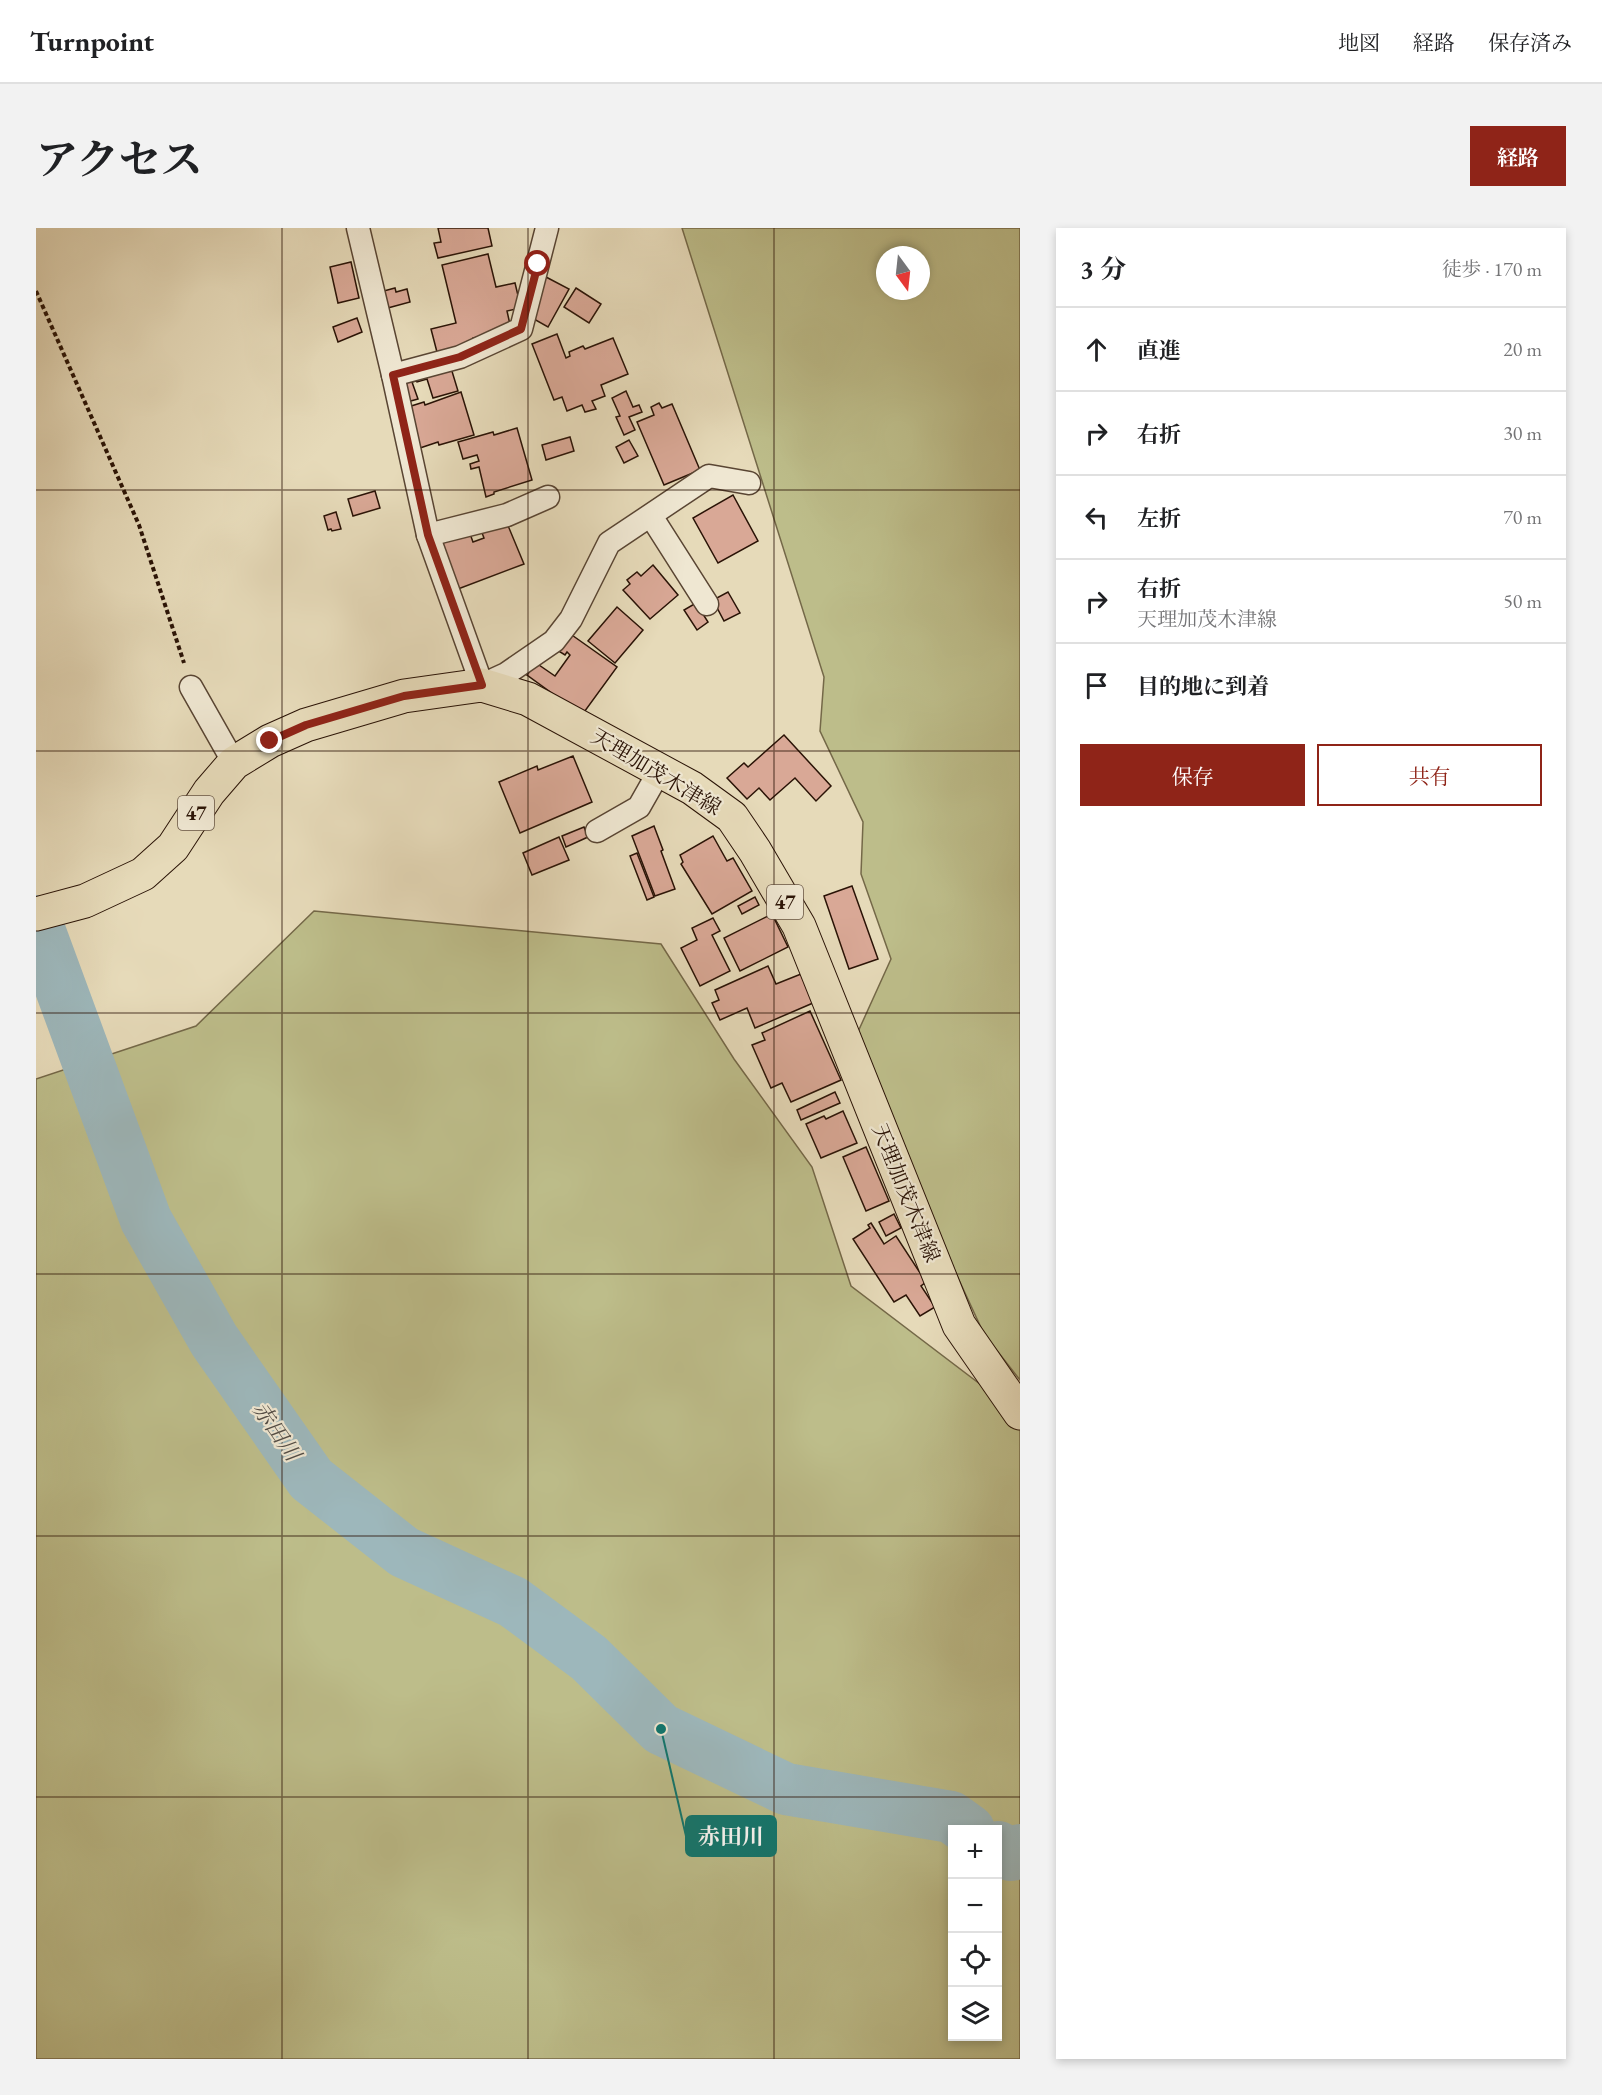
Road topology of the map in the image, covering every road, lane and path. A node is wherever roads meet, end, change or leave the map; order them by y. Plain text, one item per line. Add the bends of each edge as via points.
1 (358, 228) edge
2 (547, 228) edge
3 (36, 291) edge
4 (393, 375) junction
5 (749, 483) dead end
6 (548, 497) dead end
7 (651, 516) junction
8 (428, 535) junction
9 (707, 604) dead end
10 (482, 685) junction
11 (191, 687) joint
12 (234, 763) junction
13 (660, 770) junction
14 (597, 831) dead end
15 (36, 914) edge
16 (1020, 1413) edge

1 - 4 street
2 - 4 street via 521,329 460,357
3 - 11 path via 139,525
4 - 8 street
5 - 7 street via 709,476
6 - 8 street via 507,515
7 - 9 street
7 - 10 street via 609,543 571,619 554,641 506,674
8 - 10 street
10 - 12 main road, 天理加茂木津線 / 47 via 404,696 306,725
10 - 13 main road, 天理加茂木津線 / 47 via 528,699
11 - 12 street
12 - 15 main road, 天理加茂木津線 / 47 via 209,792 173,847 143,874 85,901
13 - 14 street via 639,807
13 - 16 main road, 天理加茂木津線 / 47 via 732,818 799,926 959,1325

